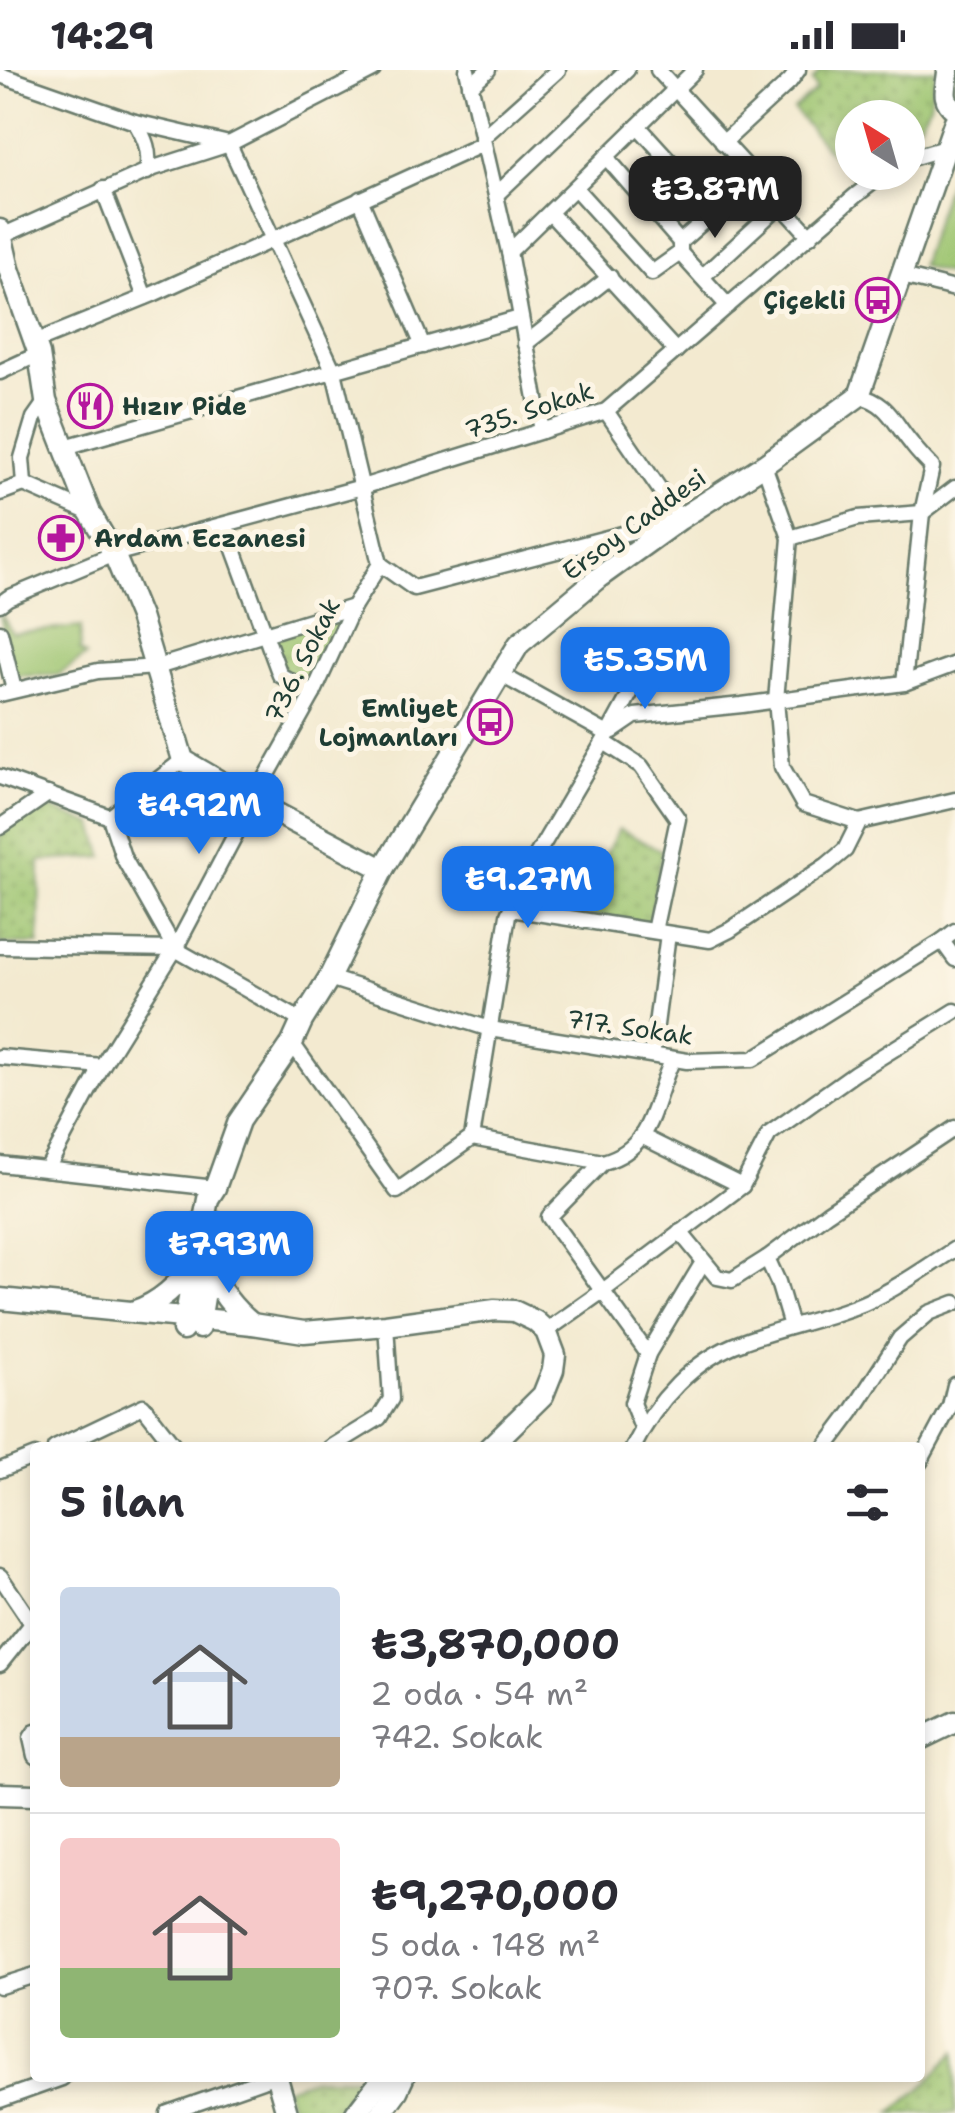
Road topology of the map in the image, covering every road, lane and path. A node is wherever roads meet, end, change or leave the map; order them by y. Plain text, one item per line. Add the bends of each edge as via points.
1 (373, 70) edge
2 (488, 70) edge
3 (558, 70) edge
4 (627, 70) edge
5 (658, 70) edge
6 (695, 70) edge
7 (798, 70) edge
8 (951, 73) edge
9 (0, 75) edge
10 (468, 78) edge
11 (674, 90) junction
12 (955, 110) edge
13 (135, 122) junction
14 (955, 122) edge
15 (638, 126) junction
16 (483, 141) junction
17 (723, 143) junction
18 (229, 144) junction
19 (945, 148) junction
20 (925, 154) edge
21 (606, 158) junction
22 (147, 172) junction
23 (754, 176) junction
24 (575, 188) junction
25 (103, 189) junction
26 (863, 190) edge
27 (497, 194) junction
28 (360, 200) junction
29 (780, 204) junction
30 (715, 212) junction
31 (550, 213) junction
32 (1, 233) edge
33 (810, 236) junction
34 (274, 238) junction
35 (680, 247) junction
36 (509, 252) junction
37 (4, 270) edge
38 (610, 276) junction
39 (902, 276) junction
40 (702, 277) junction
41 (955, 289) edge
42 (145, 298) junction
43 (728, 306) junction
44 (520, 318) junction
45 (525, 344) junction
46 (423, 346) junction
47 (37, 348) junction
48 (676, 350) junction
49 (0, 372) edge
50 (334, 372) junction
51 (859, 396) junction
52 (46, 401) junction
53 (606, 411) junction
54 (542, 430) junction
55 (65, 446) junction
56 (764, 465) junction
57 (932, 468) junction
58 (24, 484) junction
59 (362, 486) junction
60 (955, 487) edge
61 (0, 494) edge
62 (922, 513) junction
63 (90, 514) junction
64 (680, 518) junction
65 (226, 525) junction
66 (790, 538) junction
67 (114, 554) junction
68 (380, 564) junction
69 (0, 604) edge
70 (353, 607) junction
71 (0, 632) edge
72 (263, 633) junction
73 (955, 664) edge
74 (156, 667) junction
75 (643, 670) dead end
76 (500, 674) junction
77 (904, 683) junction
78 (7, 692) edge
79 (313, 694) junction
80 (776, 700) junction
81 (606, 738) junction
82 (183, 760) junction
83 (0, 777) edge
84 (48, 794) junction
85 (955, 800) edge
86 (252, 801) junction
87 (110, 817) junction
88 (859, 822) junction
89 (0, 828) edge
90 (383, 868) junction
91 (510, 909) junction
92 (955, 931) edge
93 (661, 932) junction
94 (942, 942) junction
95 (0, 946) edge
96 (176, 950) junction
97 (955, 959) edge
98 (330, 978) junction
99 (955, 1010) edge
100 (302, 1020) junction
101 (490, 1028) junction
102 (292, 1043) junction
103 (652, 1055) junction
104 (0, 1057) edge
105 (673, 1059) junction
106 (102, 1066) junction
107 (955, 1128) edge
108 (642, 1136) junction
109 (472, 1138) junction
110 (603, 1162) junction
111 (0, 1164) edge
112 (47, 1169) junction
113 (742, 1186) junction
114 (215, 1188) junction
115 (680, 1232) junction
116 (955, 1248) edge
117 (768, 1258) junction
118 (702, 1262) junction
119 (202, 1263) junction
120 (604, 1290) junction
121 (0, 1299) edge
122 (955, 1302) edge
123 (0, 1312) edge
124 (133, 1312) junction
125 (192, 1324) junction
126 (252, 1324) junction
127 (386, 1325) junction
128 (791, 1326) junction
129 (546, 1331) junction
130 (304, 1332) junction
131 (648, 1354) junction
132 (955, 1385) edge
133 (642, 1428) junction
134 (68, 1442) edge
135 (171, 1442) edge
136 (340, 1442) edge
137 (495, 1442) edge
138 (636, 1442) edge
139 (830, 1442) edge
140 (925, 1453) edge
141 (30, 1458) edge
142 (0, 1470) edge
143 (0, 1576) edge
144 (30, 1618) edge
145 (30, 1629) edge
146 (0, 1664) edge
147 (955, 1722) edge
148 (925, 1737) edge
149 (0, 1784) edge
150 (30, 1784) edge
151 (0, 1794) edge
152 (30, 1795) edge
153 (30, 1977) edge
154 (0, 1986) edge
155 (51, 2082) edge
156 (257, 2082) edge
157 (278, 2082) edge
158 (380, 2082) edge
159 (401, 2082) edge
160 (0, 2100) edge
161 (168, 2113) edge
162 (286, 2113) edge
163 (356, 2113) edge
164 (381, 2113) edge

1 - 18 street
2 - 10 street
3 - 16 street
4 - 27 street
5 - 11 street
6 - 11 street
7 - 17 street
8 - 12 main road via 944,92
9 - 13 street
10 - 16 street
11 - 15 street
11 - 17 street
13 - 18 street
13 - 22 street via 146,141
14 - 19 main road
15 - 21 street
15 - 30 street
16 - 27 street
16 - 28 street
17 - 23 street
18 - 22 street
18 - 34 street
19 - 20 street
19 - 39 main road
21 - 24 street
21 - 35 street
22 - 25 street
23 - 29 street
23 - 30 street
24 - 31 street
24 - 35 street via 652,273
25 - 32 street
25 - 42 street
26 - 33 street, 735. Sokak
27 - 36 street
28 - 34 street
28 - 46 street
29 - 33 street
29 - 40 street
30 - 35 street
31 - 36 street
31 - 38 street
32 - 37 main road
33 - 43 street, 735. Sokak
34 - 42 street
34 - 50 street
35 - 40 street
36 - 44 street
37 - 47 main road
38 - 45 street
38 - 48 street
39 - 41 street
39 - 51 main road
40 - 43 street
42 - 47 street
43 - 48 street, 735. Sokak
44 - 45 street
44 - 46 street
45 - 54 street
46 - 50 street
47 - 49 street
47 - 52 main road
48 - 53 street, 735. Sokak
50 - 55 street
50 - 59 street
51 - 56 main road, Ersoy Caddesi
51 - 57 street via 895,417
52 - 55 main road
52 - 58 street via 22,458
53 - 54 street, 735. Sokak
53 - 64 street
54 - 59 street, 735. Sokak
55 - 63 main road
56 - 64 main road, Ersoy Caddesi
56 - 66 street
57 - 60 street
57 - 62 street
58 - 61 street
58 - 63 street
59 - 65 street, 735. Sokak
59 - 68 street
60 - 62 street
62 - 66 street via 858,518
62 - 77 street
63 - 67 main road
64 - 68 street via 414,588
64 - 76 main road, Ersoy Caddesi via 518,644
65 - 67 street, 735. Sokak
65 - 72 street
66 - 80 street
67 - 69 street, 735. Sokak
67 - 74 main road
68 - 70 street, 736. Sokak
70 - 72 street
70 - 79 street, 736. Sokak
71 - 78 street
72 - 74 street
72 - 79 street via 280,675
73 - 77 street
74 - 78 street
74 - 82 main road
75 - 81 street
76 - 81 street
76 - 90 main road, Ersoy Caddesi
77 - 80 street
79 - 86 street, 736. Sokak
80 - 81 street via 635,716
80 - 88 street via 782,767 803,804
81 - 91 street
81 - 93 street via 641,766 678,820
82 - 86 main road
82 - 87 street
83 - 84 street
84 - 87 street
84 - 89 street
85 - 88 street
86 - 90 main road
86 - 96 street, 736. Sokak
87 - 96 street via 123,857
88 - 93 street via 827,865 730,930 710,940
90 - 98 main road, Ersoy Caddesi
91 - 93 street
91 - 101 street
92 - 94 street, 717. Sokak
93 - 103 street
94 - 97 street
94 - 105 street, 717. Sokak via 753,1059
95 - 96 street
96 - 100 street
96 - 106 street, 736. Sokak
98 - 100 main road, Ersoy Caddesi
98 - 101 street, 717. Sokak
99 - 113 street via 769,1134
100 - 102 main road, Ersoy Caddesi
101 - 103 street, 717. Sokak
101 - 109 street
102 - 109 street via 397,1191
102 - 114 main road, Ersoy Caddesi via 238,1122
103 - 105 street, 717. Sokak
104 - 106 street
105 - 108 street
106 - 112 street, 736. Sokak
107 - 117 street
108 - 110 street via 622,1157
108 - 113 street
109 - 110 street
110 - 120 street via 549,1217
111 - 112 street
112 - 114 street
113 - 115 street
114 - 119 main road, Ersoy Caddesi via 208,1199
115 - 118 street
115 - 120 street
116 - 128 street via 856,1307
117 - 118 street via 732,1280 717,1277
117 - 128 street
118 - 131 street
119 - 124 main road, Ersoy Caddesi
119 - 125 main road, Ersoy Caddesi
119 - 126 main road
120 - 129 street
120 - 131 street
121 - 124 main road
122 - 139 street via 929,1313 900,1338
123 - 125 main road
124 - 125 main road
125 - 126 main road
125 - 130 main road via 284,1340
126 - 130 main road
127 - 129 main road via 495,1310 525,1315
127 - 130 main road
127 - 136 street via 391,1399 379,1418
128 - 133 street via 737,1343 702,1364 677,1383
129 - 137 main road via 554,1355 550,1382
131 - 133 street via 632,1403
132 - 140 street
133 - 138 street
134 - 135 street via 143,1406
141 - 142 street
143 - 144 street
145 - 146 street
147 - 148 main road
149 - 150 main road
151 - 152 main road
153 - 154 street
155 - 160 street
156 - 161 street
157 - 162 main road
158 - 163 main road
159 - 164 main road

